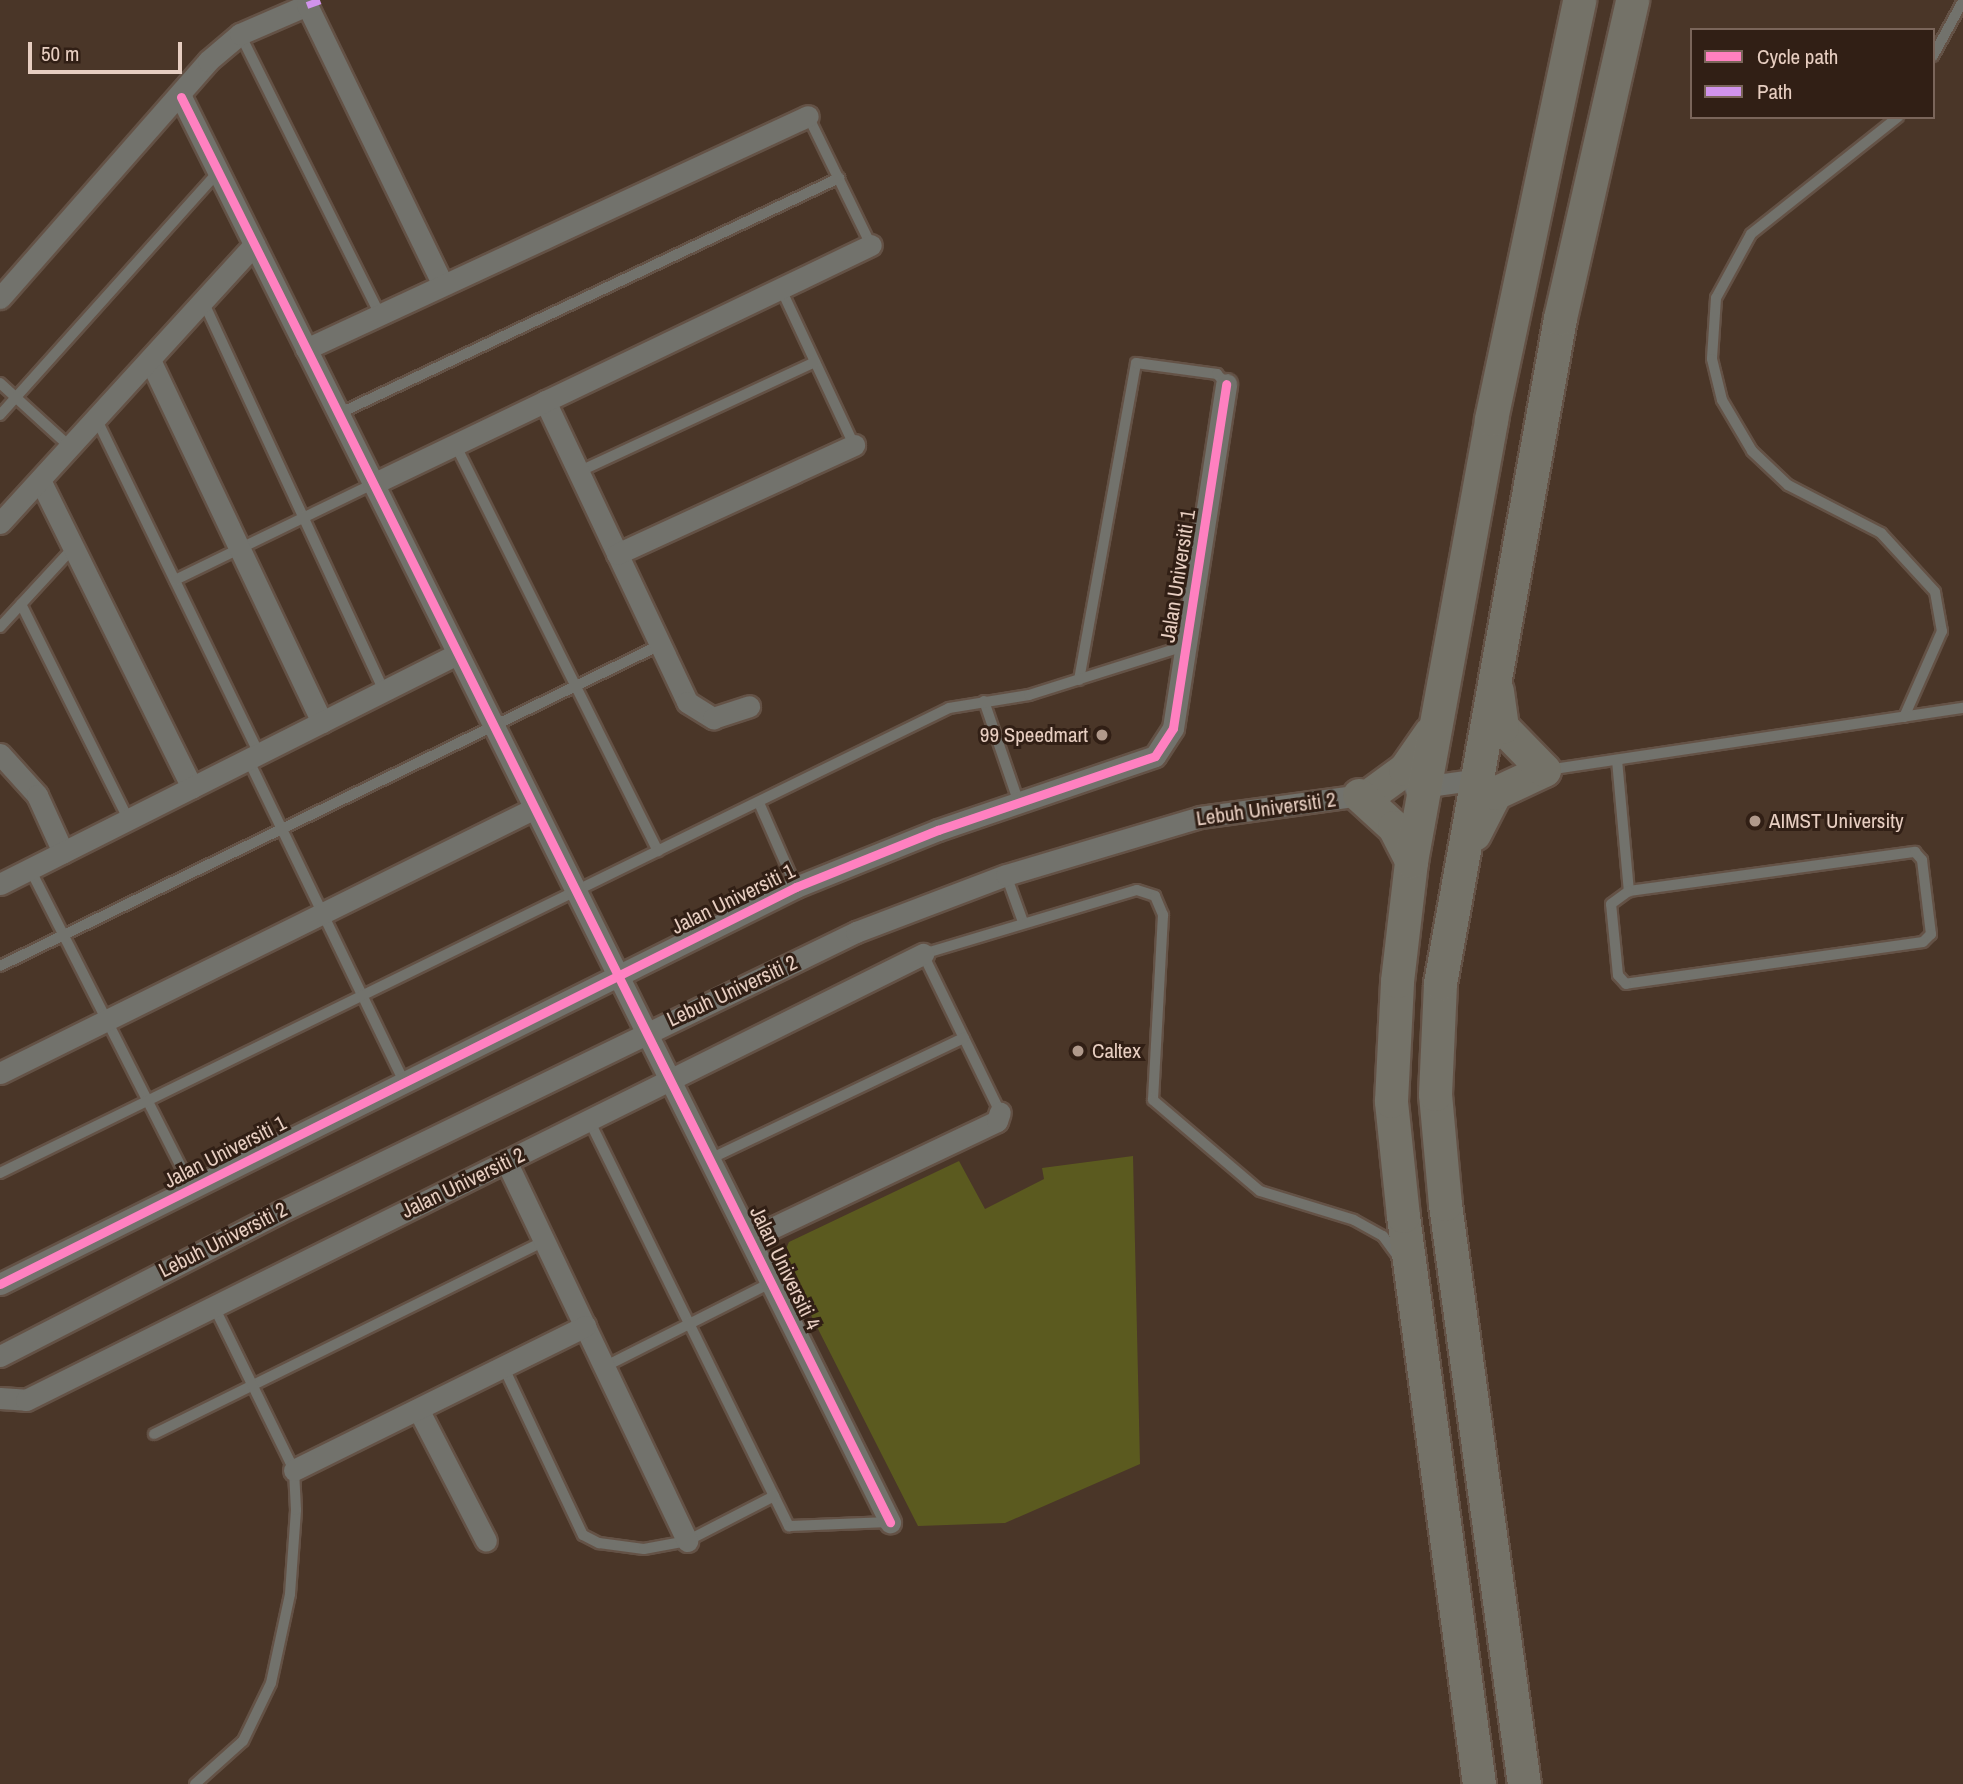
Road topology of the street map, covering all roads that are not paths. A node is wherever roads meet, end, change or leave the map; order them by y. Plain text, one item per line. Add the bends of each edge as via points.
1 (1579, 0) edge
2 (1632, 0) edge
3 (1963, 1) edge
4 (240, 34) junction
5 (1935, 52) edge
6 (181, 97) junction
7 (808, 116) joint
8 (1895, 119) edge
9 (218, 172) junction
10 (839, 178) junction
11 (254, 245) junction
12 (871, 245) joint
13 (443, 285) junction
14 (781, 289) junction
15 (0, 299) edge
16 (203, 301) junction
17 (380, 315) junction
18 (306, 349) junction
19 (150, 360) junction
20 (816, 362) junction
21 (0, 383) edge
22 (1226, 384) joint
23 (16, 397) junction
24 (545, 401) junction
25 (338, 414) junction
26 (0, 415) edge
27 (96, 418) junction
28 (455, 444) junction
29 (854, 445) joint
30 (70, 447) junction
31 (578, 472) junction
32 (40, 480) junction
33 (373, 484) junction
34 (304, 518) junction
35 (0, 523) edge
36 (73, 548) junction
37 (239, 549) junction
38 (617, 554) junction
39 (175, 580) junction
40 (21, 604) junction
41 (0, 627) edge
42 (660, 645) junction
43 (1184, 646) junction
44 (457, 654) junction
45 (1494, 671) junction
46 (1079, 680) junction
47 (577, 686) junction
48 (384, 691) junction
49 (984, 701) junction
50 (749, 706) dead end
51 (1963, 708) edge
52 (1904, 717) junction
53 (321, 722) junction
54 (1436, 726) junction
55 (493, 727) junction
56 (0, 754) edge
57 (253, 756) junction
58 (1617, 760) junction
59 (1544, 770) junction
60 (1473, 780) junction
61 (1424, 786) junction
62 (192, 787) junction
63 (1365, 794) junction
64 (1019, 803) junction
65 (760, 805) junction
66 (533, 809) junction
67 (128, 819) junction
68 (282, 829) junction
69 (658, 851) junction
70 (63, 852) junction
71 (1411, 861) junction
72 (30, 869) junction
73 (1455, 874) junction
74 (1006, 875) junction
75 (0, 884) edge
76 (796, 887) junction
77 (574, 891) junction
78 (1629, 891) junction
79 (323, 913) junction
80 (1023, 922) junction
81 (64, 935) junction
82 (923, 954) junction
83 (0, 966) edge
84 (615, 975) junction
85 (362, 994) junction
86 (107, 1020) junction
87 (648, 1030) junction
88 (964, 1038) junction
89 (0, 1073) edge
90 (672, 1079) junction
91 (404, 1081) junction
92 (147, 1100) junction
93 (1000, 1112) joint
94 (589, 1120) junction
95 (712, 1158) junction
96 (506, 1161) junction
97 (0, 1173) edge
98 (191, 1188) junction
99 (751, 1238) junction
100 (544, 1241) junction
101 (1410, 1274) junction
102 (772, 1282) junction
103 (0, 1284) edge
104 (214, 1307) junction
105 (689, 1324) junction
106 (585, 1326) junction
107 (0, 1356) edge
108 (503, 1366) junction
109 (604, 1367) junction
110 (253, 1385) junction
111 (0, 1398) edge
112 (418, 1409) junction
113 (154, 1434) dead end
114 (294, 1470) junction
115 (774, 1496) junction
116 (890, 1522) joint
117 (486, 1541) dead end
118 (687, 1541) junction
119 (195, 1784) edge
120 (1479, 1784) edge
121 (1524, 1784) edge

1 - 54 main road via 1491,419
2 - 45 main road via 1560,318
3 - 5 lane
4 - 6 street
4 - 13 street via 307,5
4 - 17 lane
6 - 9 street, Jalan Universiti 4
6 - 15 street
7 - 10 lane
7 - 13 street
8 - 52 lane via 1751,234 1716,298 1712,359 1722,400 1752,450 1788,485 1881,533 1935,592 1942,631
9 - 11 street, Jalan Universiti 4
9 - 23 lane
10 - 12 lane
10 - 25 lane
11 - 16 street
11 - 18 street, Jalan Universiti 4
12 - 14 street
13 - 17 street
14 - 20 lane
14 - 24 street
16 - 19 street
16 - 34 lane
17 - 18 street
18 - 25 street, Jalan Universiti 4
19 - 27 street
19 - 37 street
20 - 29 lane
20 - 31 lane
21 - 23 lane
22 - 43 street, Jalan Universiti 1
22 - 46 lane via 1217,374 1136,363
23 - 26 lane
23 - 30 lane
24 - 28 street
24 - 31 street
25 - 33 street, Jalan Universiti 4
27 - 30 street
27 - 39 lane
28 - 33 street
28 - 47 lane
29 - 38 street
30 - 32 street
31 - 38 street
32 - 35 street
32 - 36 street
33 - 34 lane
33 - 44 street, Jalan Universiti 4
34 - 37 lane
34 - 48 lane
36 - 40 lane
36 - 62 street
37 - 39 lane
37 - 53 street
38 - 42 street
39 - 57 lane
40 - 41 lane
40 - 67 lane
42 - 47 lane
42 - 50 street via 697,711 713,718
43 - 46 lane
43 - 64 street, Jalan Universiti 1 via 1173,728 1155,756
44 - 48 street
44 - 55 street, Jalan Universiti 4
45 - 59 main road via 1502,727
45 - 60 main road
46 - 49 lane
47 - 55 lane
47 - 69 lane
48 - 53 street
49 - 64 lane
49 - 65 lane via 950,708
51 - 52 lane
52 - 58 lane
53 - 57 street
54 - 61 main road
54 - 63 main road via 1405,769
55 - 66 street, Jalan Universiti 4
55 - 68 lane
56 - 70 street via 37,795
57 - 62 street
57 - 68 lane
58 - 59 lane
58 - 78 lane
59 - 60 lane
59 - 73 main road via 1495,793
60 - 61 street, Lebuh Universiti 2
60 - 73 main road
61 - 63 street, Lebuh Universiti 2
61 - 71 main road
62 - 67 street
63 - 71 main road via 1394,827
63 - 74 street, Lebuh Universiti 2 via 1200,817
64 - 76 street, Jalan Universiti 1
65 - 69 lane
65 - 76 lane
66 - 77 street, Jalan Universiti 4
66 - 79 street
67 - 70 street
68 - 79 lane
68 - 81 lane
69 - 77 lane
70 - 72 street
71 - 101 main road via 1391,1101
72 - 75 street
72 - 81 lane
73 - 121 main road via 1440,983 1435,1094
74 - 80 lane
74 - 87 street, Lebuh Universiti 2 via 856,932
76 - 84 street, Jalan Universiti 1
77 - 84 street, Jalan Universiti 4
77 - 85 lane
78 - 78 lane via 1611,904 1618,975 1626,984 1923,942 1931,934 1922,860 1915,852
79 - 85 lane
79 - 86 street
80 - 82 lane
80 - 101 lane via 1115,893 1138,890 1155,897 1163,915 1153,1100 1260,1191 1383,1236
81 - 83 lane
81 - 86 lane
82 - 88 lane
82 - 90 street, Jalan Universiti 2
84 - 87 street, Jalan Universiti 4
84 - 91 street, Jalan Universiti 1
85 - 91 lane
85 - 92 lane
86 - 89 street
86 - 92 lane
87 - 90 street, Jalan Universiti 4
87 - 107 street, Lebuh Universiti 2
88 - 93 lane
88 - 95 lane
90 - 94 street, Jalan Universiti 2
90 - 95 street, Jalan Universiti 4
91 - 98 street, Jalan Universiti 1
92 - 97 lane
92 - 98 lane
93 - 99 street via 997,1121
94 - 96 street, Jalan Universiti 2
94 - 105 lane
95 - 99 street, Jalan Universiti 4
96 - 100 street
96 - 104 street, Jalan Universiti 2
98 - 103 street, Jalan Universiti 1
99 - 102 street, Jalan Universiti 4
100 - 106 street
100 - 110 lane
101 - 120 main road
102 - 105 lane
102 - 116 street, Jalan Universiti 4
104 - 110 lane
104 - 111 street, Jalan Universiti 2 via 26,1400
105 - 109 lane
105 - 115 lane
106 - 108 street
106 - 109 street
108 - 112 street
108 - 118 lane via 583,1535 644,1549
109 - 118 street
110 - 113 lane
110 - 114 lane
112 - 114 street
112 - 117 street
114 - 119 lane via 290,1594 271,1683 243,1741
115 - 116 lane via 795,1530
115 - 118 lane

